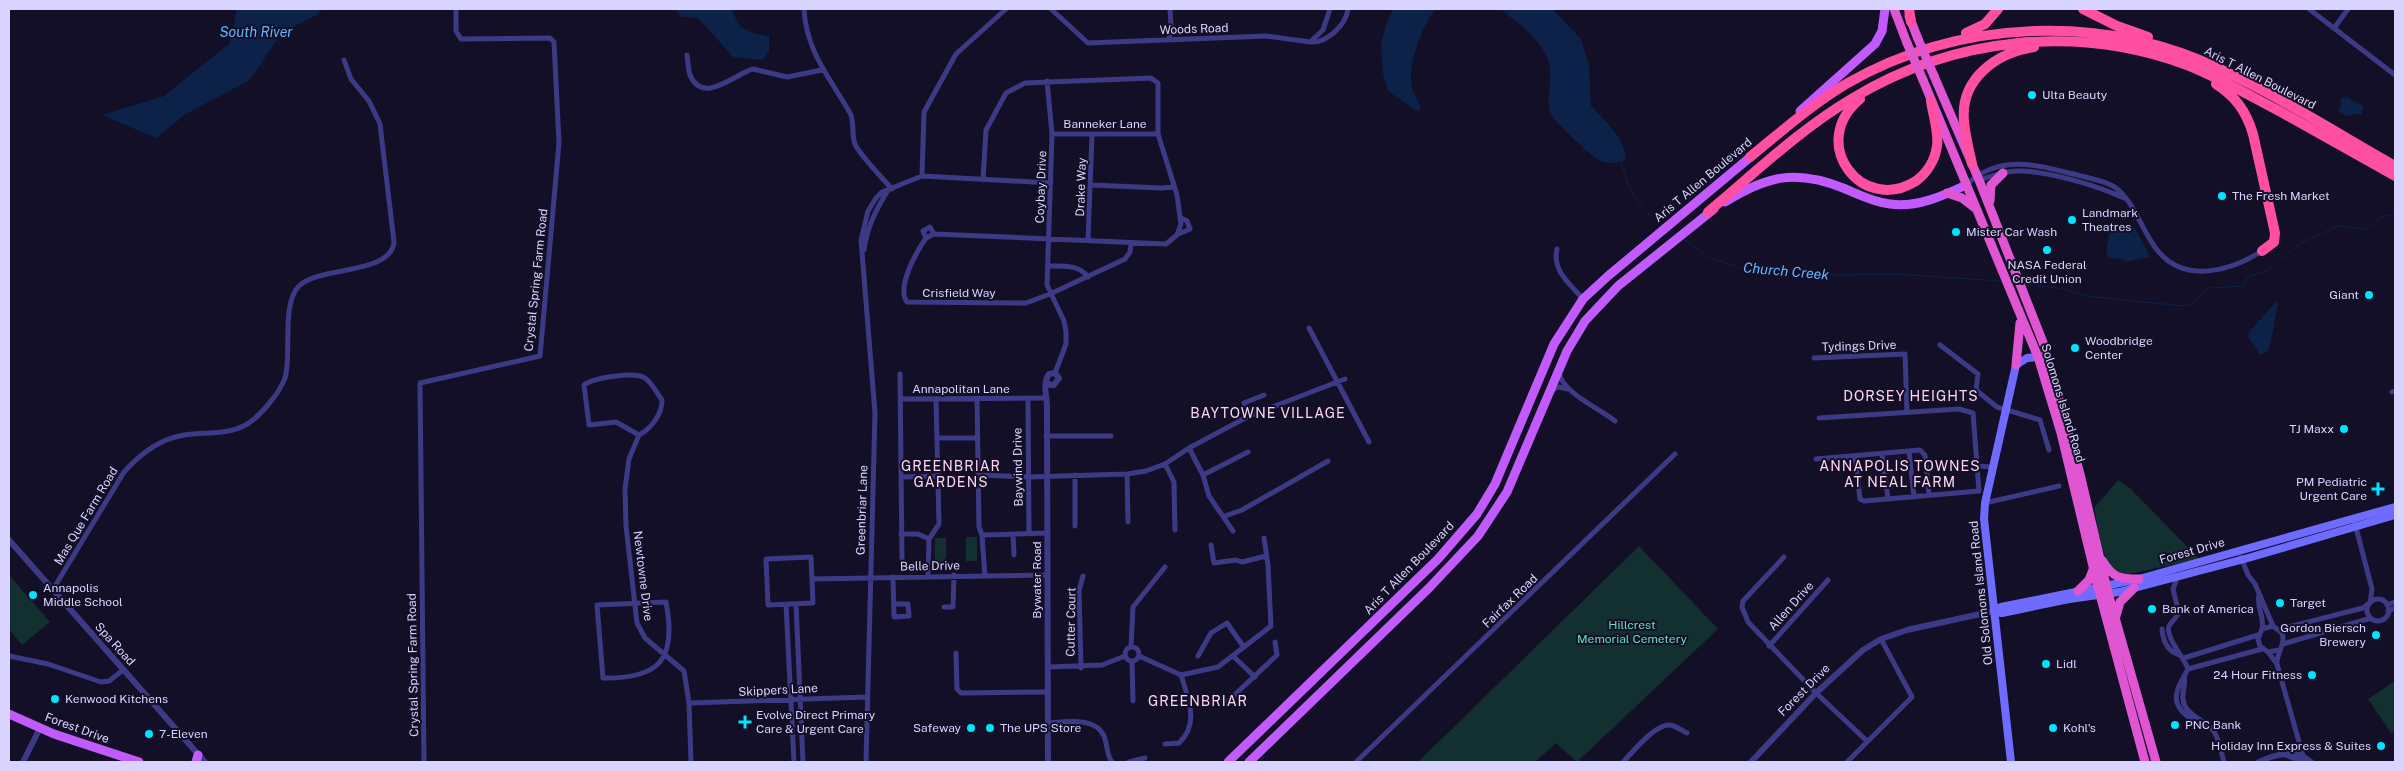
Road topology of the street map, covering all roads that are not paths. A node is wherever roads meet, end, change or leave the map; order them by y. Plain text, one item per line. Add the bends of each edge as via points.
1 (456, 9) edge
2 (804, 9) edge
3 (1006, 9) edge
4 (1051, 9) edge
5 (1170, 9) edge
6 (1330, 9) edge
7 (1348, 9) edge
8 (1885, 9) edge
9 (1894, 9) edge
10 (1907, 9) edge
11 (1998, 9) edge
12 (2084, 9) edge
13 (2309, 9) edge
14 (2348, 9) edge
15 (1911, 22) joint
16 (2335, 27) junction
17 (1169, 40) junction
18 (1310, 42) junction
19 (2091, 44) junction
20 (1930, 47) junction
21 (687, 55) dead end
22 (344, 60) dead end
23 (2188, 66) junction
24 (2220, 69) junction
25 (822, 70) junction
26 (2395, 75) edge
27 (1892, 78) junction
28 (1047, 81) junction
29 (1931, 101) junction
30 (1052, 134) junction
31 (1092, 134) junction
32 (1158, 134) junction
33 (2369, 156) junction
34 (1750, 157) junction
35 (1972, 164) junction
36 (2395, 164) edge
37 (2003, 173) junction
38 (922, 176) junction
39 (2395, 176) edge
40 (1978, 177) junction
41 (983, 180) junction
42 (2395, 180) edge
43 (1051, 183) junction
44 (1092, 185) junction
45 (1966, 185) junction
46 (1174, 187) junction
47 (890, 190) junction
48 (1947, 193) junction
49 (2127, 200) junction
50 (1976, 209) junction
51 (1706, 214) junction
52 (1992, 214) junction
53 (1181, 218) junction
54 (934, 234) junction
55 (1178, 234) junction
56 (926, 238) junction
57 (1049, 239) junction
58 (1088, 241) junction
59 (1131, 244) junction
60 (1557, 249) dead end
61 (2262, 251) joint
62 (1048, 266) junction
63 (1088, 277) junction
64 (1050, 294) junction
65 (1583, 300) junction
66 (2015, 304) junction
67 (2020, 315) junction
68 (1309, 328) dead end
69 (1940, 345) dead end
70 (2047, 353) junction
71 (2038, 357) junction
72 (1814, 358) dead end
73 (2016, 365) junction
74 (1559, 370) junction
75 (1055, 373) junction
76 (900, 374) dead end
77 (1345, 378) dead end
78 (1337, 382) junction
79 (1048, 383) junction
80 (1568, 389) junction
81 (1548, 394) junction
82 (1264, 395) dead end
83 (1047, 398) junction
84 (900, 399) junction
85 (977, 399) junction
86 (1028, 399) junction
87 (936, 400) junction
88 (2006, 410) junction
89 (1907, 412) junction
90 (1249, 416) junction
91 (1819, 418) dead end
92 (1616, 421) dead end
93 (2068, 429) junction
94 (639, 435) junction
95 (1046, 436) junction
96 (1111, 436) dead end
97 (938, 438) junction
98 (978, 438) junction
99 (1369, 442) dead end
100 (1189, 448) junction
101 (2049, 450) dead end
102 (1909, 451) junction
103 (1248, 452) dead end
104 (1676, 454) dead end
105 (1882, 454) junction
106 (1855, 456) junction
107 (1816, 459) dead end
108 (1328, 461) dead end
109 (1165, 464) junction
110 (1978, 466) junction
111 (1993, 467) junction
112 (1127, 474) junction
113 (978, 475) junction
114 (1075, 475) junction
115 (938, 476) junction
116 (1047, 476) junction
117 (1203, 476) junction
118 (902, 477) junction
119 (1029, 477) junction
120 (2059, 486) dead end
121 (1929, 495) junction
122 (1914, 497) junction
123 (1888, 498) junction
124 (1985, 503) junction
125 (2395, 507) edge
126 (2395, 515) edge
127 (1225, 516) junction
128 (1128, 522) dead end
129 (2355, 523) junction
130 (1075, 526) dead end
131 (1175, 530) dead end
132 (1233, 531) dead end
133 (902, 534) junction
134 (1013, 534) junction
135 (1029, 534) junction
136 (1048, 534) junction
137 (982, 536) junction
138 (1264, 538) dead end
139 (929, 539) junction
140 (9, 540) edge
141 (1212, 545) dead end
142 (2238, 551) junction
143 (2097, 552) junction
144 (1014, 555) dead end
145 (1266, 556) junction
146 (1784, 557) dead end
147 (902, 560) dead end
148 (2242, 560) junction
149 (1165, 568) dead end
150 (2093, 570) junction
151 (928, 575) junction
152 (954, 575) junction
153 (1048, 575) junction
154 (985, 576) junction
155 (1083, 576) dead end
156 (2178, 576) junction
157 (894, 577) junction
158 (812, 578) junction
159 (870, 579) junction
160 (2139, 579) junction
161 (1828, 580) dead end
162 (2134, 588) junction
163 (2372, 589) junction
164 (2103, 590) junction
165 (52, 591) junction
166 (2078, 591) junction
167 (2259, 594) junction
168 (2379, 599) junction
169 (2395, 602) edge
170 (635, 604) junction
171 (786, 604) junction
172 (796, 604) junction
173 (894, 604) dead end
174 (2369, 604) junction
175 (2387, 604) junction
176 (944, 608) dead end
177 (2395, 608) edge
178 (1994, 611) junction
179 (2388, 611) junction
180 (2371, 618) junction
181 (2116, 619) junction
182 (2273, 626) junction
183 (2162, 629) dead end
184 (2262, 629) junction
185 (2280, 630) junction
186 (2258, 635) junction
187 (1881, 638) junction
188 (1275, 642) dead end
189 (2283, 644) junction
190 (1243, 646) junction
191 (1769, 646) junction
192 (1131, 647) junction
193 (2262, 649) junction
194 (2279, 650) junction
195 (2268, 652) junction
196 (956, 653) dead end
197 (666, 655) junction
198 (9, 656) edge
199 (1125, 656) junction
200 (1139, 656) junction
201 (1198, 656) dead end
202 (1233, 656) junction
203 (2182, 656) junction
204 (1132, 661) junction
205 (2277, 664) junction
206 (1048, 667) junction
207 (1081, 668) junction
208 (2188, 669) junction
209 (123, 670) junction
210 (1181, 675) junction
211 (1255, 677) junction
212 (1048, 692) junction
213 (1816, 693) junction
214 (867, 697) junction
215 (790, 698) junction
216 (799, 698) junction
217 (1133, 701) dead end
218 (1227, 702) dead end
219 (689, 703) junction
220 (9, 714) edge
221 (1047, 723) junction
222 (40, 728) junction
223 (1687, 733) dead end
224 (2298, 738) junction
225 (1867, 741) junction
226 (1165, 744) dead end
227 (2288, 754) junction
228 (1145, 758) dead end
229 (197, 759) edge
230 (2304, 759) edge
231 (23, 762) edge
232 (139, 762) edge
233 (205, 762) edge
234 (424, 762) edge
235 (691, 762) edge
236 (794, 762) edge
237 (803, 762) edge
238 (866, 762) edge
239 (1048, 762) edge
240 (1112, 762) edge
241 (1129, 762) edge
242 (1228, 762) edge
243 (1249, 762) edge
244 (1356, 762) edge
245 (1623, 762) edge
246 (1751, 762) edge
247 (1847, 762) edge
248 (2011, 762) edge
249 (2145, 762) edge
250 (2156, 762) edge
251 (2224, 762) edge
252 (2258, 762) edge
253 (2311, 762) edge

1 - 234 street, Crystal Spring Farm Road via 456,31 461,39 550,38 554,42 560,143 540,356 420,383
2 - 25 street via 804,24 811,49
3 - 38 street via 956,54 924,112
4 - 17 street, Woods Road via 1088,43
5 - 17 street via 1172,26
6 - 18 street via 1323,30
7 - 18 street via 1345,19 1329,36 1322,41
8 - 34 main road via 1882,31 1869,50
9 - 29 highway, Solomons Island Road, bridge
10 - 15 highway
11 - 20 highway via 1979,28
12 - 24 highway
13 - 16 street
14 - 16 street
15 - 35 highway, Solomons Island Road, bridge
16 - 26 street
17 - 18 street, Woods Road via 1266,36
19 - 23 highway, Aris T Allen Boulevard via 2136,50
19 - 27 highway, Aris T Allen Boulevard via 2056,41 1985,47 1935,60
19 - 35 highway via 2023,49 2002,56 1986,67 1969,91 1964,112
20 - 24 highway, Aris T Allen Boulevard via 2009,32 2084,33 2146,43
20 - 34 highway, Aris T Allen Boulevard via 1904,56 1846,85 1809,109
21 - 25 street via 690,74 700,86 707,88 728,83 753,69 787,77
22 - 165 street, Mas Que Farm Road via 351,79 369,101 380,124 389,186 392,249 378,261 312,279 299,286 290,316 285,378 264,409 241,427 216,434 176,437 140,455 124,472
23 - 33 highway, Aris T Allen Boulevard
23 - 61 highway via 2233,96 2249,121 2275,233 2274,242
24 - 33 highway, Aris T Allen Boulevard
25 - 47 street via 852,116 855,144
27 - 29 highway via 1854,103 1839,128 1842,160 1860,182 1890,190 1910,184 1925,173 1937,147
27 - 51 highway, Aris T Allen Boulevard via 1854,97 1817,122
28 - 30 street, Coybay Drive
28 - 32 street via 1152,78 1159,91
28 - 41 street via 1025,83 1006,93 986,130
29 - 45 highway, Solomons Island Road
30 - 31 street, Banneker Lane
30 - 43 street, Coybay Drive
31 - 32 street, Banneker Lane
31 - 44 street, Drake Way
32 - 46 street
33 - 36 highway, Aris T Allen Boulevard
33 - 39 highway, Aris T Allen Boulevard
33 - 42 highway
34 - 65 main road, Aris T Allen Boulevard
35 - 40 highway, Solomons Island Road
37 - 40 street
37 - 49 street via 2045,174
37 - 52 highway via 1989,188
38 - 41 street
38 - 47 street
40 - 45 highway
40 - 49 street via 2010,164 2026,163 2104,182 2116,187
40 - 52 highway, Solomons Island Road
41 - 43 street
43 - 57 street, Coybay Drive
44 - 46 street
44 - 58 street, Drake Way
45 - 48 main road
45 - 50 highway, Solomons Island Road
46 - 53 street
47 - 159 street, Greenbriar Lane via 874,212 862,258 875,412
48 - 50 highway via 1962,198
48 - 51 main road via 1913,204 1891,204 1817,179 1781,177 1754,185
49 - 61 street via 2158,251 2178,267 2215,271 2239,264
50 - 66 highway, Solomons Island Road
51 - 74 main road, Aris T Allen Boulevard via 1596,308 1576,334
52 - 70 highway, Solomons Island Road
53 - 55 street
53 - 55 street via 1190,225 1190,229
54 - 56 street
54 - 56 street via 930,227 926,227 923,235
54 - 57 street
55 - 59 street via 1166,244
56 - 64 street, Crisfield Way via 916,252 903,289 907,302 1026,303
57 - 58 street
57 - 62 street, Coybay Drive
58 - 59 street
59 - 63 street via 1125,259
60 - 65 street via 1558,271
62 - 63 street via 1076,267
62 - 64 street, Coybay Drive
63 - 64 street
64 - 75 street via 1066,332 1066,344
65 - 242 main road, Aris T Allen Boulevard via 1554,344 1499,476 1477,514 1419,578
66 - 67 highway, Solomons Island Road
66 - 70 highway via 2030,325 2039,347
67 - 71 highway, Solomons Island Road
67 - 73 highway
68 - 78 street
69 - 88 street via 1978,374 1976,390
70 - 93 highway, Solomons Island Road
71 - 73 main road
71 - 93 highway via 2042,359
71 - 150 highway, Solomons Island Road via 2061,433
72 - 89 street, Tydings Drive via 1906,354
73 - 88 main road, Old Solomons Island Road
74 - 80 street
74 - 81 main road, Aris T Allen Boulevard
75 - 79 street via 1049,374
75 - 79 street via 1059,380 1054,385
76 - 84 street, Annapolitan Lane
77 - 78 street
78 - 90 street
78 - 99 street
79 - 83 street, Bywater Road via 1044,388
80 - 81 street via 1558,387
80 - 92 street
81 - 243 main road, Aris T Allen Boulevard via 1507,492 1478,536 1436,582
82 - 90 street via 1244,403
83 - 86 street, Annapolitan Lane
83 - 95 street, Bywater Road
84 - 87 street, Annapolitan Lane
84 - 118 street
85 - 86 street, Annapolitan Lane
85 - 87 street, Annapolitan Lane
85 - 98 street
86 - 119 street, Baywind Drive
87 - 97 street
88 - 101 street via 2040,420
88 - 111 main road, Old Solomons Island Road
89 - 91 street
89 - 110 street via 1958,409 1973,413
90 - 100 street
93 - 143 highway, Solomons Island Road
94 - 94 street, Newtowne Drive via 616,422 589,425 584,385 589,381 622,376 645,378 662,400 662,410
94 - 170 street, Newtowne Drive via 629,459 625,489
95 - 96 street
95 - 116 street, Bywater Road
97 - 98 street
97 - 115 street
98 - 113 street
100 - 109 street
100 - 117 street
102 - 105 street
102 - 121 street via 1920,450 1925,456
102 - 122 street
103 - 117 street
104 - 244 street, Fairfax Road
105 - 106 street
105 - 123 street
106 - 107 street
106 - 123 street via 1860,499
108 - 127 street via 1242,510
109 - 112 street
109 - 131 street via 1174,482
110 - 111 street
110 - 121 street via 1979,491
111 - 124 main road, Old Solomons Island Road
112 - 114 street
112 - 128 street
113 - 119 street
113 - 137 street
114 - 116 street
114 - 130 street
115 - 118 street
115 - 139 street via 939,524
116 - 119 street
116 - 136 street, Bywater Road
117 - 127 street via 1209,496
118 - 133 street
119 - 135 street, Baywind Drive
120 - 124 street
121 - 122 street
122 - 123 street
124 - 178 main road, Old Solomons Island Road
125 - 129 main road, Forest Drive
126 - 129 main road, Forest Drive
127 - 132 street
129 - 142 main road, Forest Drive
129 - 148 main road, Forest Drive
129 - 163 street
133 - 139 street via 918,534
133 - 147 street
134 - 135 street
134 - 137 street
134 - 144 street
135 - 136 street
136 - 153 street, Bywater Road
137 - 154 street
138 - 145 street
139 - 151 street
140 - 165 street, Spa Road
141 - 145 street via 1214,563 1242,562
142 - 148 street
142 - 160 main road, Forest Drive
143 - 160 highway via 2115,576
143 - 164 highway, Solomons Island Road
145 - 190 street via 1271,626
146 - 191 street via 1743,601 1748,622
148 - 156 main road, Forest Drive
148 - 167 street
149 - 192 street via 1133,607
150 - 164 highway, Solomons Island Road
150 - 166 highway via 2089,580
151 - 152 street, Belle Drive
151 - 157 street, Belle Drive
152 - 154 street, Belle Drive
152 - 176 street via 953,607
153 - 154 street, Belle Drive
153 - 206 street, Bywater Road
155 - 207 street, Cutter Court via 1079,590
156 - 162 main road, Forest Drive
156 - 203 street via 2173,589 2178,613 2169,634
157 - 159 street, Belle Drive
157 - 173 street
158 - 159 street, Belle Drive
158 - 171 street via 811,557 766,559 768,605
158 - 172 street via 813,603
159 - 214 street, Greenbriar Lane
160 - 164 main road, Forest Drive
161 - 191 street, Allen Drive
162 - 164 main road, Forest Drive
162 - 181 highway via 2120,602
163 - 168 street
163 - 174 street
164 - 166 main road, Forest Drive
164 - 178 main road, Forest Drive via 2002,613
164 - 181 highway, Solomons Island Road
164 - 249 highway, Solomons Island Road
165 - 209 street, Spa Road
166 - 178 main road, Forest Drive
167 - 182 street
167 - 184 street
168 - 174 street
168 - 175 street
169 - 175 street
170 - 197 street, Newtowne Drive via 637,623 645,638
170 - 197 street via 666,602 670,638
170 - 197 street via 596,605 602,678 646,674
171 - 172 street
171 - 215 street
172 - 216 street
174 - 180 street via 2367,610
174 - 185 street
175 - 179 street
177 - 179 street
178 - 187 street, Forest Drive
178 - 248 main road, Old Solomons Island Road
179 - 180 street via 2381,620
180 - 189 street
181 - 250 highway, Solomons Island Road
182 - 184 street
182 - 185 street
183 - 203 street via 2166,644 2174,654
184 - 186 street
185 - 189 street via 2284,636
186 - 193 street
186 - 203 street
187 - 213 street, Forest Drive
187 - 225 street via 1912,697
188 - 211 street via 1277,656
189 - 194 street
190 - 201 street via 1227,623 1211,634
190 - 202 street
191 - 213 street
192 - 199 street
192 - 200 street
193 - 195 street
193 - 208 street
194 - 195 street
194 - 205 street
195 - 205 street
196 - 212 street via 957,689 961,693
197 - 219 street, Newtowne Drive via 684,671
198 - 209 street via 48,664 101,682 109,681
199 - 204 street
199 - 207 street via 1102,665
200 - 204 street
200 - 210 street
202 - 210 street via 1218,666
202 - 211 street
203 - 208 street
204 - 217 street
205 - 224 street
206 - 207 street
206 - 212 street, Bywater Road
208 - 251 street via 2184,676 2184,704 2214,730
209 - 229 street, Spa Road
210 - 226 street via 1193,716 1191,728 1179,743
211 - 218 street
212 - 221 street, Bywater Road
213 - 225 street
213 - 246 street, Forest Drive
214 - 216 street, Skippers Lane
214 - 238 street, Greenbriar Lane
215 - 216 street, Skippers Lane
215 - 219 street, Skippers Lane
215 - 236 street
216 - 237 street
219 - 235 street, Newtowne Drive
220 - 222 main road, Forest Drive
221 - 239 street, Bywater Road
221 - 240 street via 1089,723 1104,734 1107,754
222 - 231 street
222 - 232 main road, Forest Drive
223 - 245 street via 1673,725 1663,726
224 - 227 street via 2297,746
224 - 230 street
225 - 247 street
227 - 230 street
227 - 252 street
228 - 241 street
229 - 233 street, Spa Road
230 - 253 street

